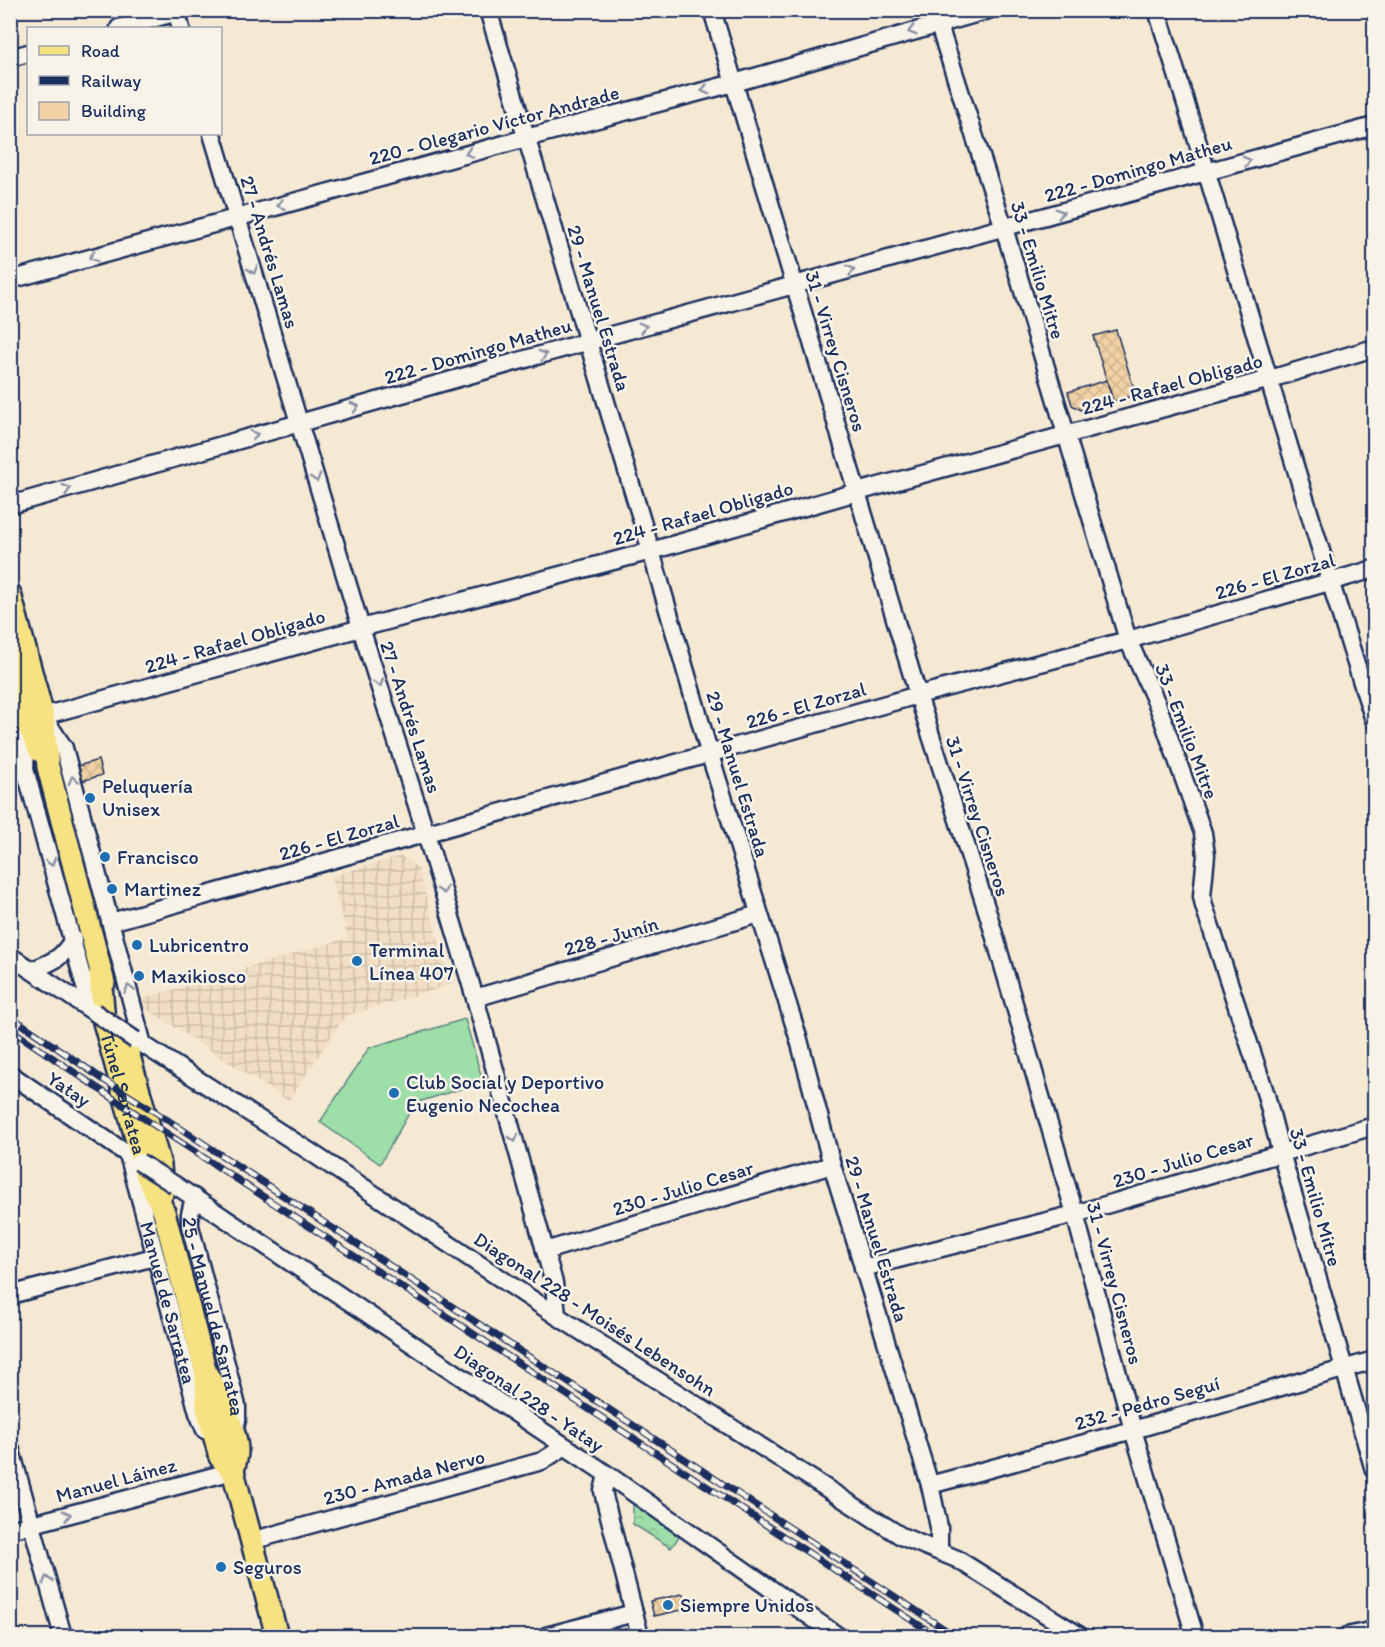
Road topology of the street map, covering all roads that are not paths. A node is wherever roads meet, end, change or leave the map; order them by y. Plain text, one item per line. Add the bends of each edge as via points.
1 (488, 10) edge
2 (712, 10) edge
3 (989, 10) edge
4 (1157, 10) edge
5 (180, 16) edge
6 (936, 17) edge
7 (124, 27) edge
8 (27, 53) edge
9 (10, 58) edge
10 (734, 83) junction
11 (1374, 126) edge
12 (212, 135) edge
13 (526, 138) junction
14 (1208, 171) junction
15 (237, 217) junction
16 (1004, 228) junction
17 (10, 280) edge
18 (794, 286) junction
19 (586, 342) junction
20 (1374, 348) edge
21 (1270, 379) junction
22 (298, 423) junction
23 (1065, 435) junction
24 (857, 492) junction
25 (10, 505) edge
26 (651, 551) junction
27 (1374, 569) edge
28 (1329, 582) junction
29 (10, 594) edge
30 (361, 628) junction
31 (1128, 640) junction
32 (10, 658) edge
33 (918, 695) junction
34 (35, 720) junction
35 (1374, 720) edge
36 (710, 755) junction
37 (426, 834) junction
38 (759, 914) junction
39 (111, 922) junction
40 (73, 939) junction
41 (10, 956) edge
42 (32, 970) junction
43 (475, 998) junction
44 (92, 1011) junction
45 (139, 1043) junction
46 (10, 1074) edge
47 (1374, 1126) edge
48 (1281, 1153) junction
49 (133, 1158) junction
50 (832, 1165) junction
51 (195, 1197) junction
52 (1075, 1214) junction
53 (545, 1251) junction
54 (154, 1257) junction
55 (864, 1268) junction
56 (10, 1295) edge
57 (557, 1317) junction
58 (1374, 1360) edge
59 (1345, 1368) junction
60 (206, 1373) joint
61 (1133, 1430) junction
62 (225, 1441) junction
63 (10, 1447) edge
64 (564, 1447) junction
65 (1374, 1470) edge
66 (233, 1471) junction
67 (607, 1475) junction
68 (930, 1485) junction
69 (31, 1524) junction
70 (10, 1530) edge
71 (251, 1541) junction
72 (939, 1551) junction
73 (634, 1613) junction
74 (1374, 1630) edge
75 (63, 1636) edge
76 (277, 1636) edge
77 (546, 1636) edge
78 (640, 1636) edge
79 (838, 1636) edge
80 (1080, 1636) edge
81 (1195, 1636) edge
82 (1347, 1636) edge

1 - 13 street, 29 - Manuel Estrada
2 - 10 street, 31 - Virrey Cisneros
3 - 6 street, 220 - Olegario Víctor Andrade
4 - 14 street
5 - 7 street
6 -> 10 street, 220 - Olegario Víctor Andrade
6 - 16 street, 33 - Emilio Mitre
8 - 9 street
10 -> 13 street, 220 - Olegario Víctor Andrade
10 - 18 street, 31 - Virrey Cisneros
14 -> 11 street, 222 - Domingo Matheu
12 - 15 street, 27 - Andrés Lamas
13 -> 15 street, 220 - Olegario Víctor Andrade
13 - 19 street, 29 - Manuel Estrada
16 -> 14 street, 222 - Domingo Matheu
14 - 21 street
15 -> 17 street, 220 - Olegario Víctor Andrade
15 -> 22 street, 27 - Andrés Lamas
18 -> 16 street, 222 - Domingo Matheu
16 - 23 street, 33 - Emilio Mitre
19 -> 18 street, 222 - Domingo Matheu
18 - 24 street, 31 - Virrey Cisneros
22 -> 19 street, 222 - Domingo Matheu
19 - 26 street, 29 - Manuel Estrada
20 - 21 street, 224 - Rafael Obligado
21 - 23 street, 224 - Rafael Obligado
21 - 28 street
25 -> 22 street, 222 - Domingo Matheu
22 -> 30 street, 27 - Andrés Lamas
23 - 24 street, 224 - Rafael Obligado
23 - 31 street, 33 - Emilio Mitre
24 - 26 street, 224 - Rafael Obligado
24 - 33 street, 31 - Virrey Cisneros
26 - 30 street, 224 - Rafael Obligado
26 - 36 street, 29 - Manuel Estrada
27 - 28 street, 226 - El Zorzal
28 - 31 street, 226 - El Zorzal
28 - 35 street
29 - 34 main road
30 - 34 street, 224 - Rafael Obligado
30 -> 37 street, 27 - Andrés Lamas
31 - 33 street, 226 - El Zorzal
31 - 48 street, 33 - Emilio Mitre via 1158,706 1203,833 1204,906
32 - 34 main road
33 - 36 street, 226 - El Zorzal
33 - 52 street, 31 - Virrey Cisneros via 989,917
39 -> 34 street via 64,748
34 -> 40 street via 25,769
34 - 60 main road, Túnel Sarratea via 100,972 160,1165 164,1212
36 - 37 street, 226 - El Zorzal
36 - 38 street, 29 - Manuel Estrada
37 - 39 street, 226 - El Zorzal
37 -> 43 street, 27 - Andrés Lamas
38 - 43 street, 228 - Junín
38 - 50 street, 29 - Manuel Estrada via 799,1040
45 -> 39 street
40 - 42 street via 58,958
40 - 44 street
41 - 42 street, Diagonal 228 - Moisés Lebensohn
42 - 44 street, Diagonal 228 - Moisés Lebensohn
43 -> 53 street, 27 - Andrés Lamas
44 - 45 street, Diagonal 228 - Moisés Lebensohn, bridge
45 - 57 street, Diagonal 228 - Moisés Lebensohn via 309,1150
46 - 49 street, Yatay
47 - 48 street, 230 - Julio Cesar
48 - 52 street, 230 - Julio Cesar
48 - 59 street, 33 - Emilio Mitre
49 - 51 street, Yatay, bridge
49 - 54 street, Manuel de Sarratea
50 - 53 street, 230 - Julio Cesar
50 - 55 street, 29 - Manuel Estrada
51 - 62 street, 25 - Manuel de Sarratea via 190,1226 237,1406 237,1420
51 - 64 street, Diagonal 228 - Yatay
52 - 55 street, 230 - Julio Cesar
52 - 61 street, 31 - Virrey Cisneros
53 - 57 street, 27 - Andrés Lamas via 554,1282
54 - 56 street
54 - 62 street, Manuel de Sarratea via 198,1413 207,1434
55 - 68 street, 29 - Manuel Estrada
57 - 72 street, Diagonal 228 - Moisés Lebensohn via 901,1536
58 - 59 street, 232 - Pedro Seguí
59 - 61 street, 232 - Pedro Seguí
59 - 65 street, 33 - Emilio Mitre
60 - 62 main road, Manuel de Sarratea via 207,1408
61 - 68 street, 232 - Pedro Seguí
61 - 81 street, 31 - Virrey Cisneros
62 - 66 main road, 25 - Manuel de Sarratea via 237,1451
63 - 69 street
64 - 67 street, Diagonal 228 - Yatay
64 - 71 street, 230 - Amada Nervo via 542,1461
69 -> 66 street, Manuel Láinez
66 - 71 main road
67 - 73 street via 603,1491
67 - 79 street, Diagonal 228 - Yatay
68 - 72 street, 29 - Manuel Estrada via 939,1527
69 - 70 street, Manuel Láinez
75 -> 69 street
71 - 76 main road
72 - 80 street, Diagonal 228 - Moisés Lebensohn
73 - 77 street
73 - 78 street
74 - 82 street

